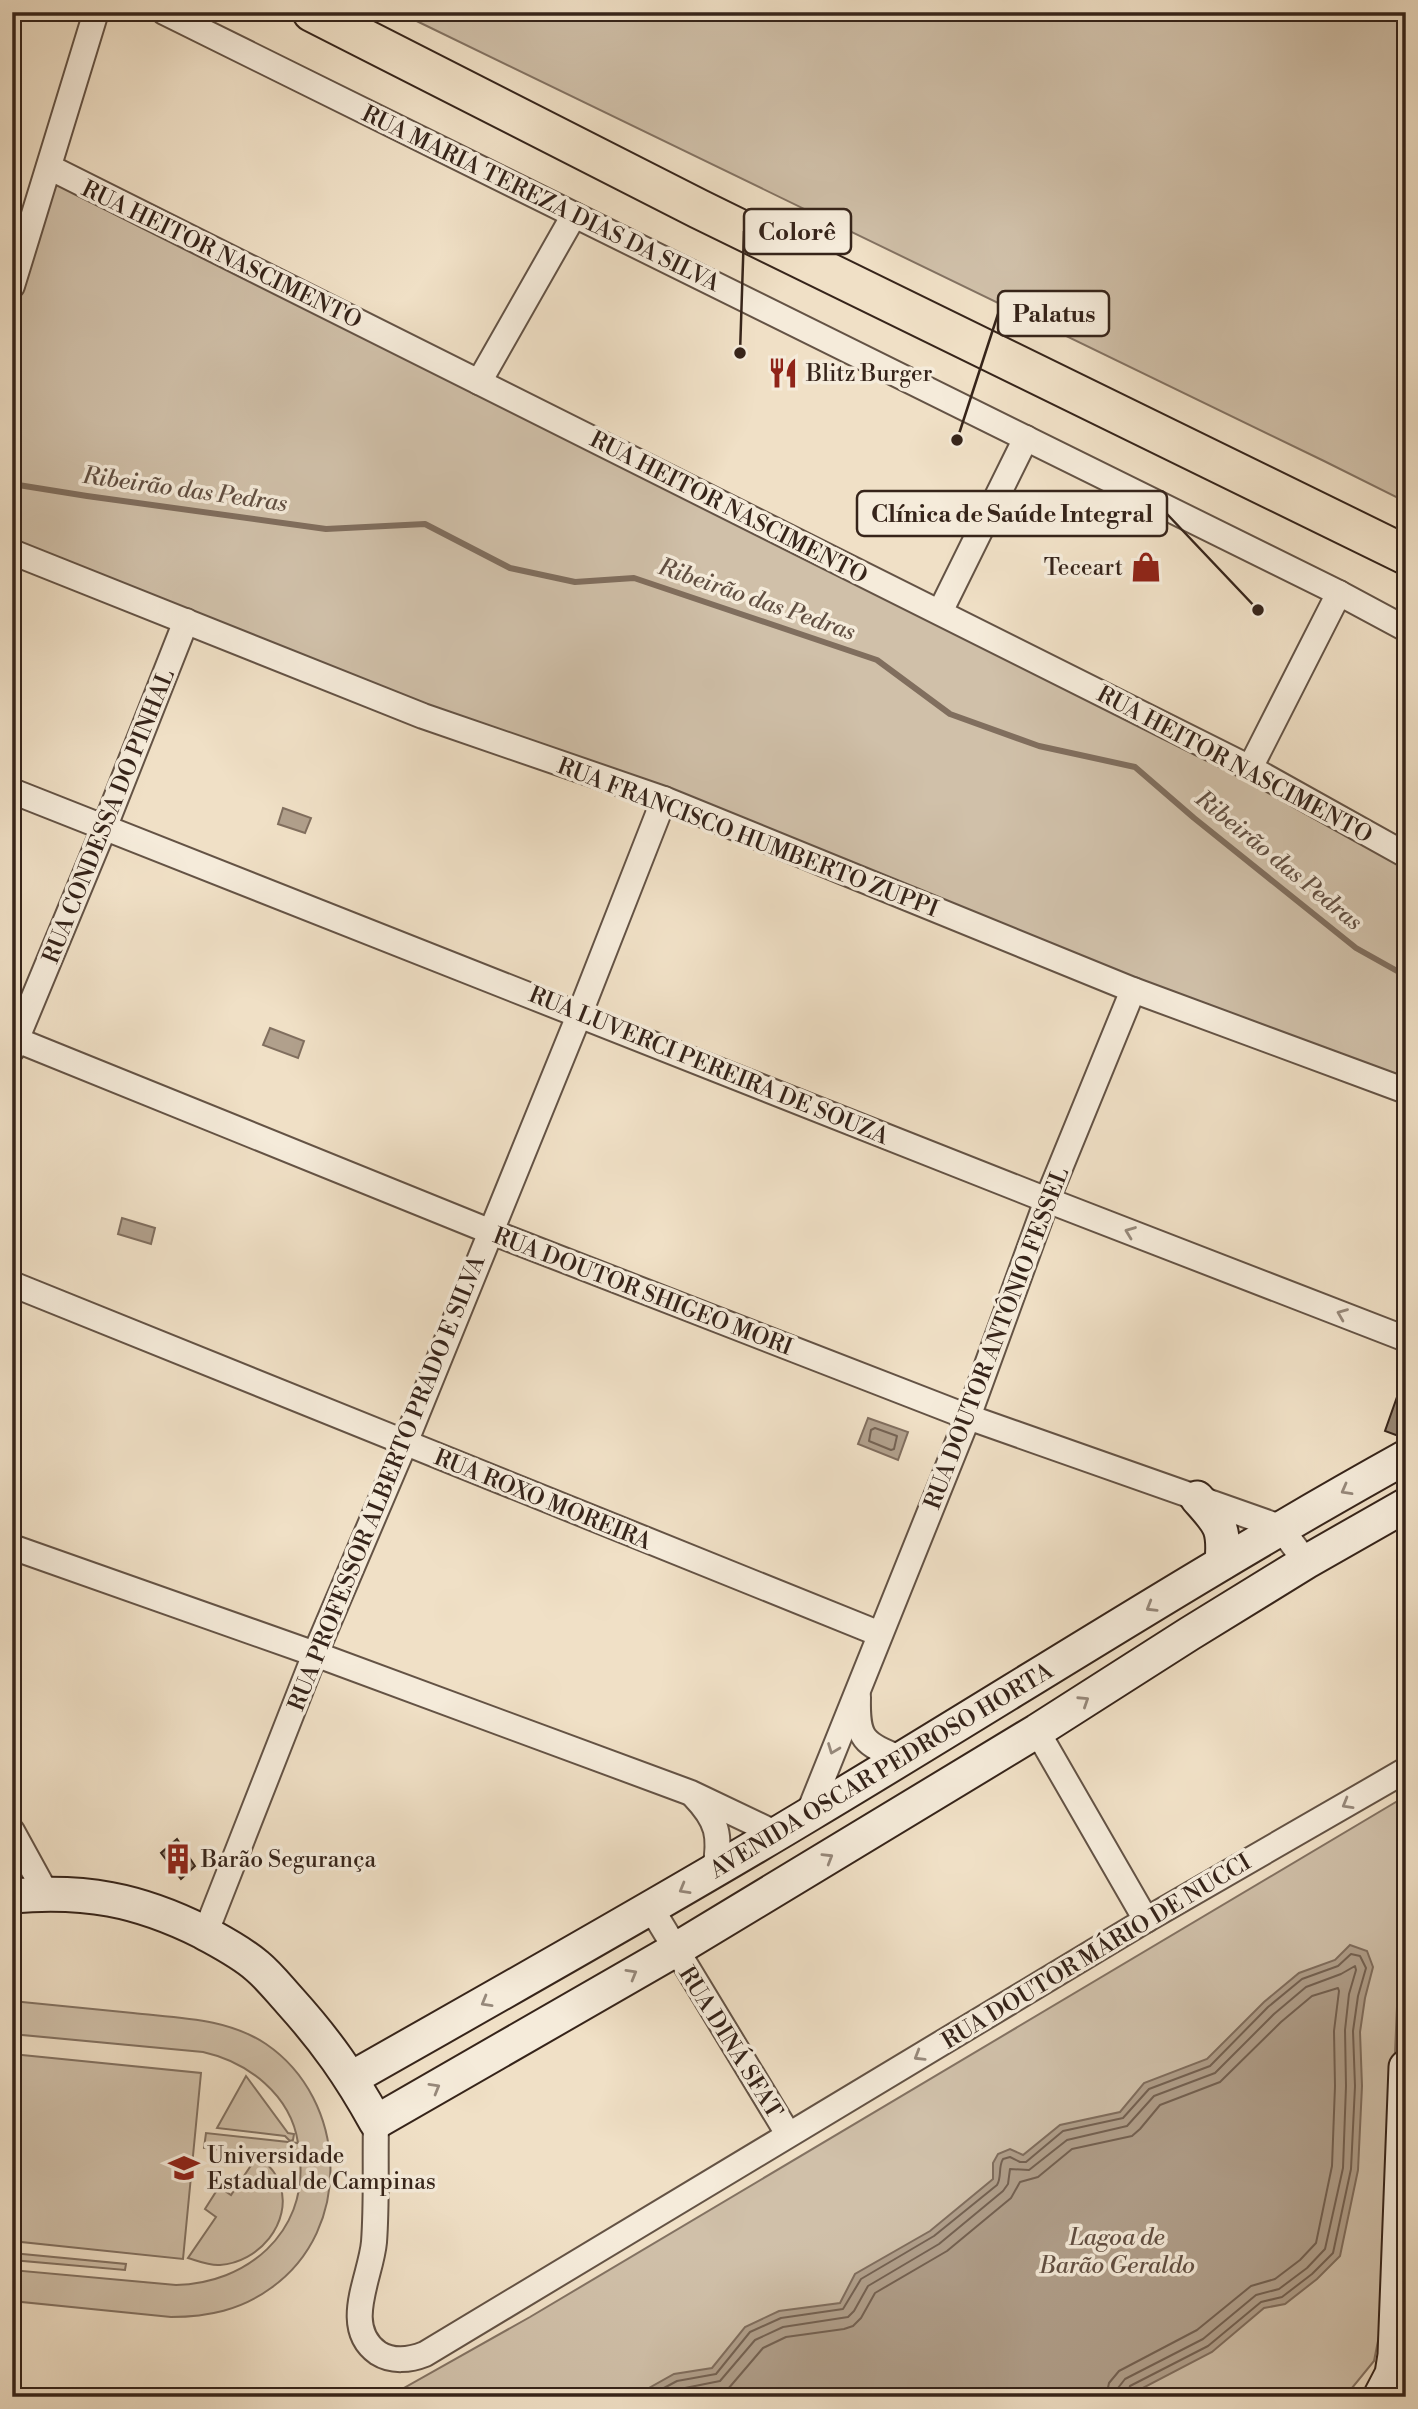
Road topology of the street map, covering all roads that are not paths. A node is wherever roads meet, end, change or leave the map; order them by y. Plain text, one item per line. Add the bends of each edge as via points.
1 (96, 12) edge
2 (164, 12) edge
3 (312, 12) edge
4 (49, 167) junction
5 (573, 215) junction
6 (12, 286) edge
7 (479, 382) junction
8 (1026, 438) junction
9 (12, 552) edge
10 (1406, 555) edge
11 (1339, 593) junction
12 (940, 612) junction
13 (186, 621) junction
14 (1406, 629) edge
15 (1250, 768) junction
16 (12, 791) edge
17 (664, 799) junction
18 (106, 826) junction
19 (1406, 855) edge
20 (1133, 990) junction
21 (580, 1013) junction
22 (14, 1043) edge
23 (1406, 1091) edge
24 (1047, 1200) junction
25 (489, 1231) junction
26 (12, 1284) edge
27 (1406, 1339) edge
28 (968, 1417) junction
29 (405, 1443) junction
30 (1406, 1457) edge
31 (1197, 1497) junction
32 (1406, 1505) edge
33 (1390, 1524) edge
34 (1280, 1527) junction
35 (12, 1547) edge
36 (1306, 1562) junction
37 (1222, 1563) junction
38 (880, 1634) junction
39 (315, 1654) junction
40 (858, 1685) junction
41 (1037, 1731) junction
42 (902, 1759) junction
43 (1406, 1770) edge
44 (691, 1793) junction
45 (807, 1817) junction
46 (12, 1831) edge
47 (777, 1834) junction
48 (715, 1870) junction
49 (46, 1893) junction
50 (12, 1896) edge
51 (651, 1908) junction
52 (1146, 1920) junction
53 (205, 1934) junction
54 (675, 1950) junction
55 (1406, 2067) edge
56 (352, 2078) junction
57 (376, 2122) junction
58 (788, 2134) junction
59 (1380, 2397) edge

1 - 4 street
2 - 5 street, RUA MARIA TEREZA DIAS DA SILVA
3 - 10 main road via 699,209
4 - 6 street
4 - 7 street, RUA HEITOR NASCIMENTO
5 - 7 street
5 - 8 street, RUA MARIA TEREZA DIAS DA SILVA
7 - 12 street, RUA HEITOR NASCIMENTO
8 - 11 street, RUA MARIA TEREZA DIAS DA SILVA
8 - 12 street
9 - 13 street, RUA FRANCISCO HUMBERTO ZUPPI
11 - 14 street, RUA MARIA TEREZA DIAS DA SILVA
11 - 15 street
12 - 15 street, RUA HEITOR NASCIMENTO
13 - 17 street, RUA FRANCISCO HUMBERTO ZUPPI via 423,716
13 - 18 street, RUA CONDESSA DO PINHAL
15 - 19 street, RUA HEITOR NASCIMENTO
16 - 18 street, RUA LUVERCI PEREIRA DE SOUZA
17 - 20 street, RUA FRANCISCO HUMBERTO ZUPPI
17 - 21 street, RUA PROFESSOR ALBERTO PRADO E SILVA
18 - 21 street, RUA LUVERCI PEREIRA DE SOUZA
18 - 22 street, RUA CONDESSA DO PINHAL
20 - 23 street, RUA FRANCISCO HUMBERTO ZUPPI
20 - 24 street, RUA DOUTOR ANTÔNIO FESSEL
21 - 24 street, RUA LUVERCI PEREIRA DE SOUZA
21 - 25 street, RUA PROFESSOR ALBERTO PRADO E SILVA
22 - 25 street, RUA DOUTOR SHIGEO MORI
27 -> 24 street, RUA LUVERCI PEREIRA DE SOUZA
24 - 28 street, RUA DOUTOR ANTÔNIO FESSEL
25 - 28 street, RUA DOUTOR SHIGEO MORI
25 - 29 street, RUA PROFESSOR ALBERTO PRADO E SILVA
26 - 29 street, RUA ROXO MOREIRA
28 - 31 street, RUA DOUTOR SHIGEO MORI
28 - 38 street, RUA DOUTOR ANTÔNIO FESSEL
29 - 38 street, RUA ROXO MOREIRA
29 - 39 street, RUA PROFESSOR ALBERTO PRADO E SILVA
30 -> 34 main road, AVENIDA OSCAR PEDROSO HORTA
31 - 34 street, RUA DOUTOR SHIGEO MORI
31 - 37 main road via 1219,1523 1224,1540
32 - 33 main road, AVENIDA OSCAR PEDROSO HORTA
33 - 36 main road, AVENIDA OSCAR PEDROSO HORTA
34 - 36 street
34 - 37 main road, AVENIDA OSCAR PEDROSO HORTA
35 - 39 street
41 -> 36 main road, AVENIDA OSCAR PEDROSO HORTA
37 -> 42 main road, AVENIDA OSCAR PEDROSO HORTA
38 - 40 street, RUA DOUTOR ANTÔNIO FESSEL
39 - 44 street
39 - 53 street, RUA PROFESSOR ALBERTO PRADO E SILVA
40 - 42 street, RUA DOUTOR ANTÔNIO FESSEL via 858,1724 864,1738 873,1747
40 -> 45 street, RUA DOUTOR ANTÔNIO FESSEL
41 - 52 street
54 -> 41 main road, AVENIDA OSCAR PEDROSO HORTA
42 - 45 main road, AVENIDA OSCAR PEDROSO HORTA
43 -> 52 street, RUA DOUTOR MÁRIO DE NUCCI
44 - 47 street
44 - 48 street via 709,1811 717,1830
45 - 47 main road, AVENIDA OSCAR PEDROSO HORTA
46 - 49 street
47 - 48 main road, AVENIDA OSCAR PEDROSO HORTA
48 -> 51 main road, AVENIDA OSCAR PEDROSO HORTA
49 - 50 main road
49 - 53 main road via 121,1900
51 - 54 street, RUA DINÁ SFAT
51 -> 56 main road, AVENIDA OSCAR PEDROSO HORTA
52 -> 58 street, RUA DOUTOR MÁRIO DE NUCCI
53 - 56 main road via 257,1966
57 -> 54 main road, AVENIDA OSCAR PEDROSO HORTA
54 - 58 street, RUA DINÁ SFAT
55 - 59 main road via 1395,2356
56 - 57 main road
57 - 58 street, RUA DOUTOR MÁRIO DE NUCCI via 373,2243 359,2312 360,2329 381,2355 412,2360

